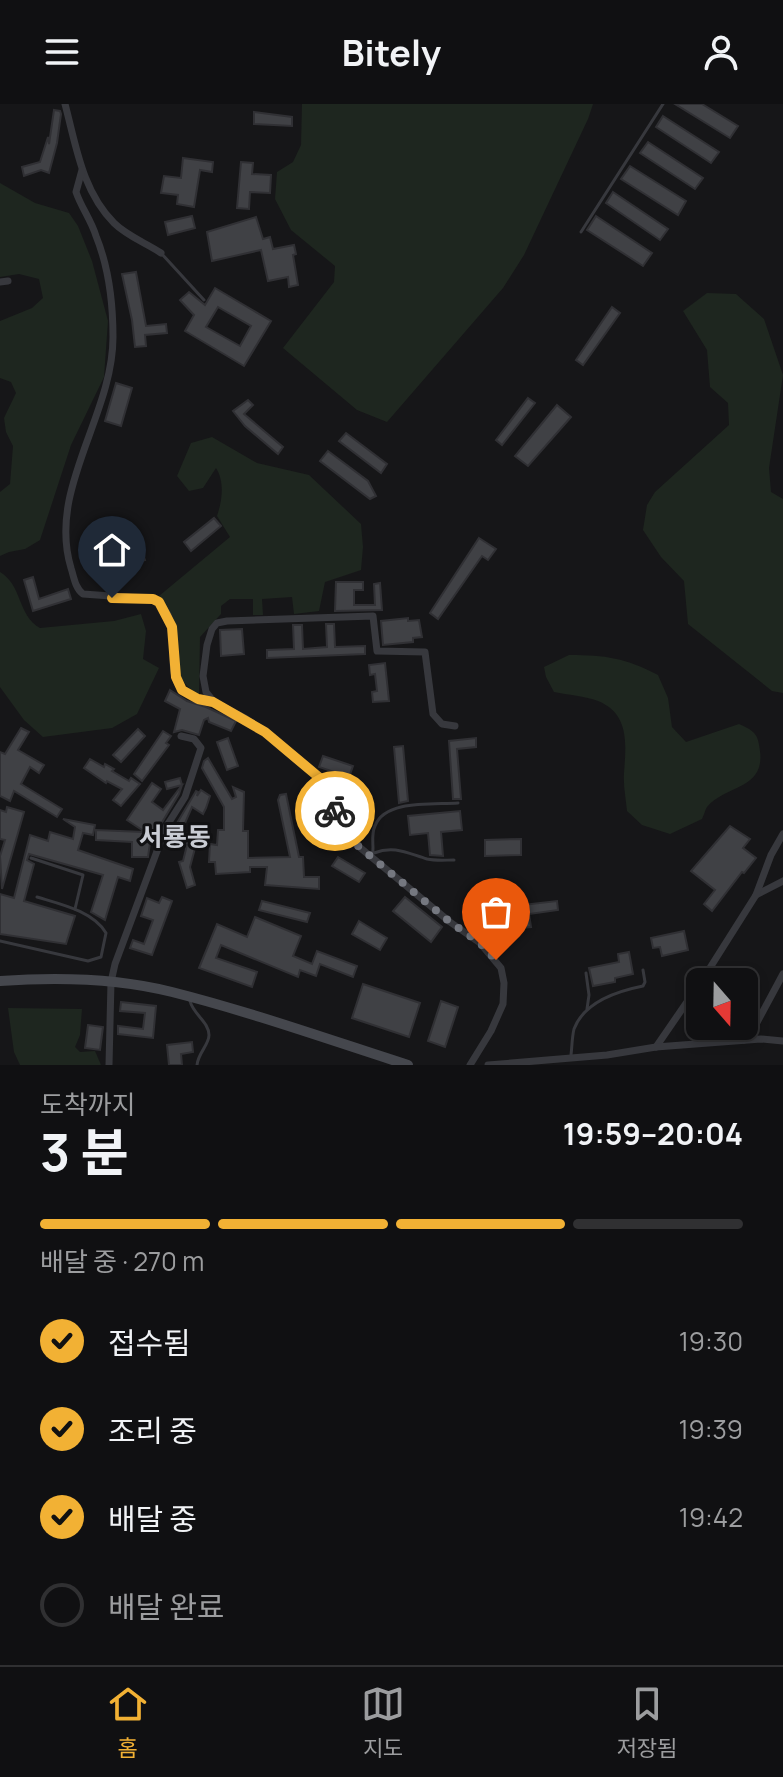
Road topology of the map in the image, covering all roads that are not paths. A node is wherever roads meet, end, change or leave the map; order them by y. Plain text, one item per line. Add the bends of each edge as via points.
1 (65, 104) edge
2 (663, 104) edge
3 (82, 170) junction
4 (581, 232) dead end
5 (161, 253) joint
6 (204, 300) dead end
7 (213, 702) junction
8 (455, 726) dead end
9 (181, 736) dead end
10 (458, 803) dead end
11 (783, 834) edge
12 (373, 855) junction
13 (31, 858) dead end
14 (454, 860) dead end
15 (783, 881) edge
16 (756, 895) junction
17 (37, 897) dead end
18 (75, 909) junction
19 (0, 941) edge
20 (710, 968) edge
21 (643, 970) dead end
22 (586, 973) dead end
23 (783, 974) edge
24 (0, 981) edge
25 (111, 982) junction
26 (189, 997) junction
27 (686, 1003) edge
28 (587, 1009) junction
29 (758, 1021) edge
30 (758, 1039) edge
31 (744, 1040) edge
32 (783, 1041) edge
33 (656, 1047) junction
34 (571, 1059) junction
35 (109, 1065) edge
36 (197, 1065) edge
37 (408, 1065) edge
38 (470, 1065) edge
39 (488, 1065) edge

1 - 3 street
2 - 4 lane
3 - 5 street via 114,224
3 - 7 street via 76,192 104,261 113,342 108,377 77,469 65,548 83,594 159,602 172,627 182,690
5 - 6 lane
7 - 8 street via 203,676 207,645 217,623 373,616 377,651 425,652 433,714 442,724
7 - 12 street via 265,732 321,779 346,836
9 - 25 street via 194,739 201,748 185,797 166,827
10 - 12 lane via 385,812 373,830
11 - 16 street
12 - 14 lane via 386,848 436,861
12 - 38 street via 480,943 501,968 503,1004
13 - 18 lane via 83,875
15 - 16 street
16 - 20 street
17 - 18 lane
18 - 19 lane via 106,933 105,950 96,961
21 - 28 lane via 643,986
22 - 28 lane
23 - 29 street
24 - 25 street
25 - 26 street
25 - 35 street
26 - 36 lane via 209,1035
26 - 37 street
27 - 33 street
28 - 34 lane via 573,1032
30 - 32 street
31 - 33 street
33 - 34 street
34 - 39 street

